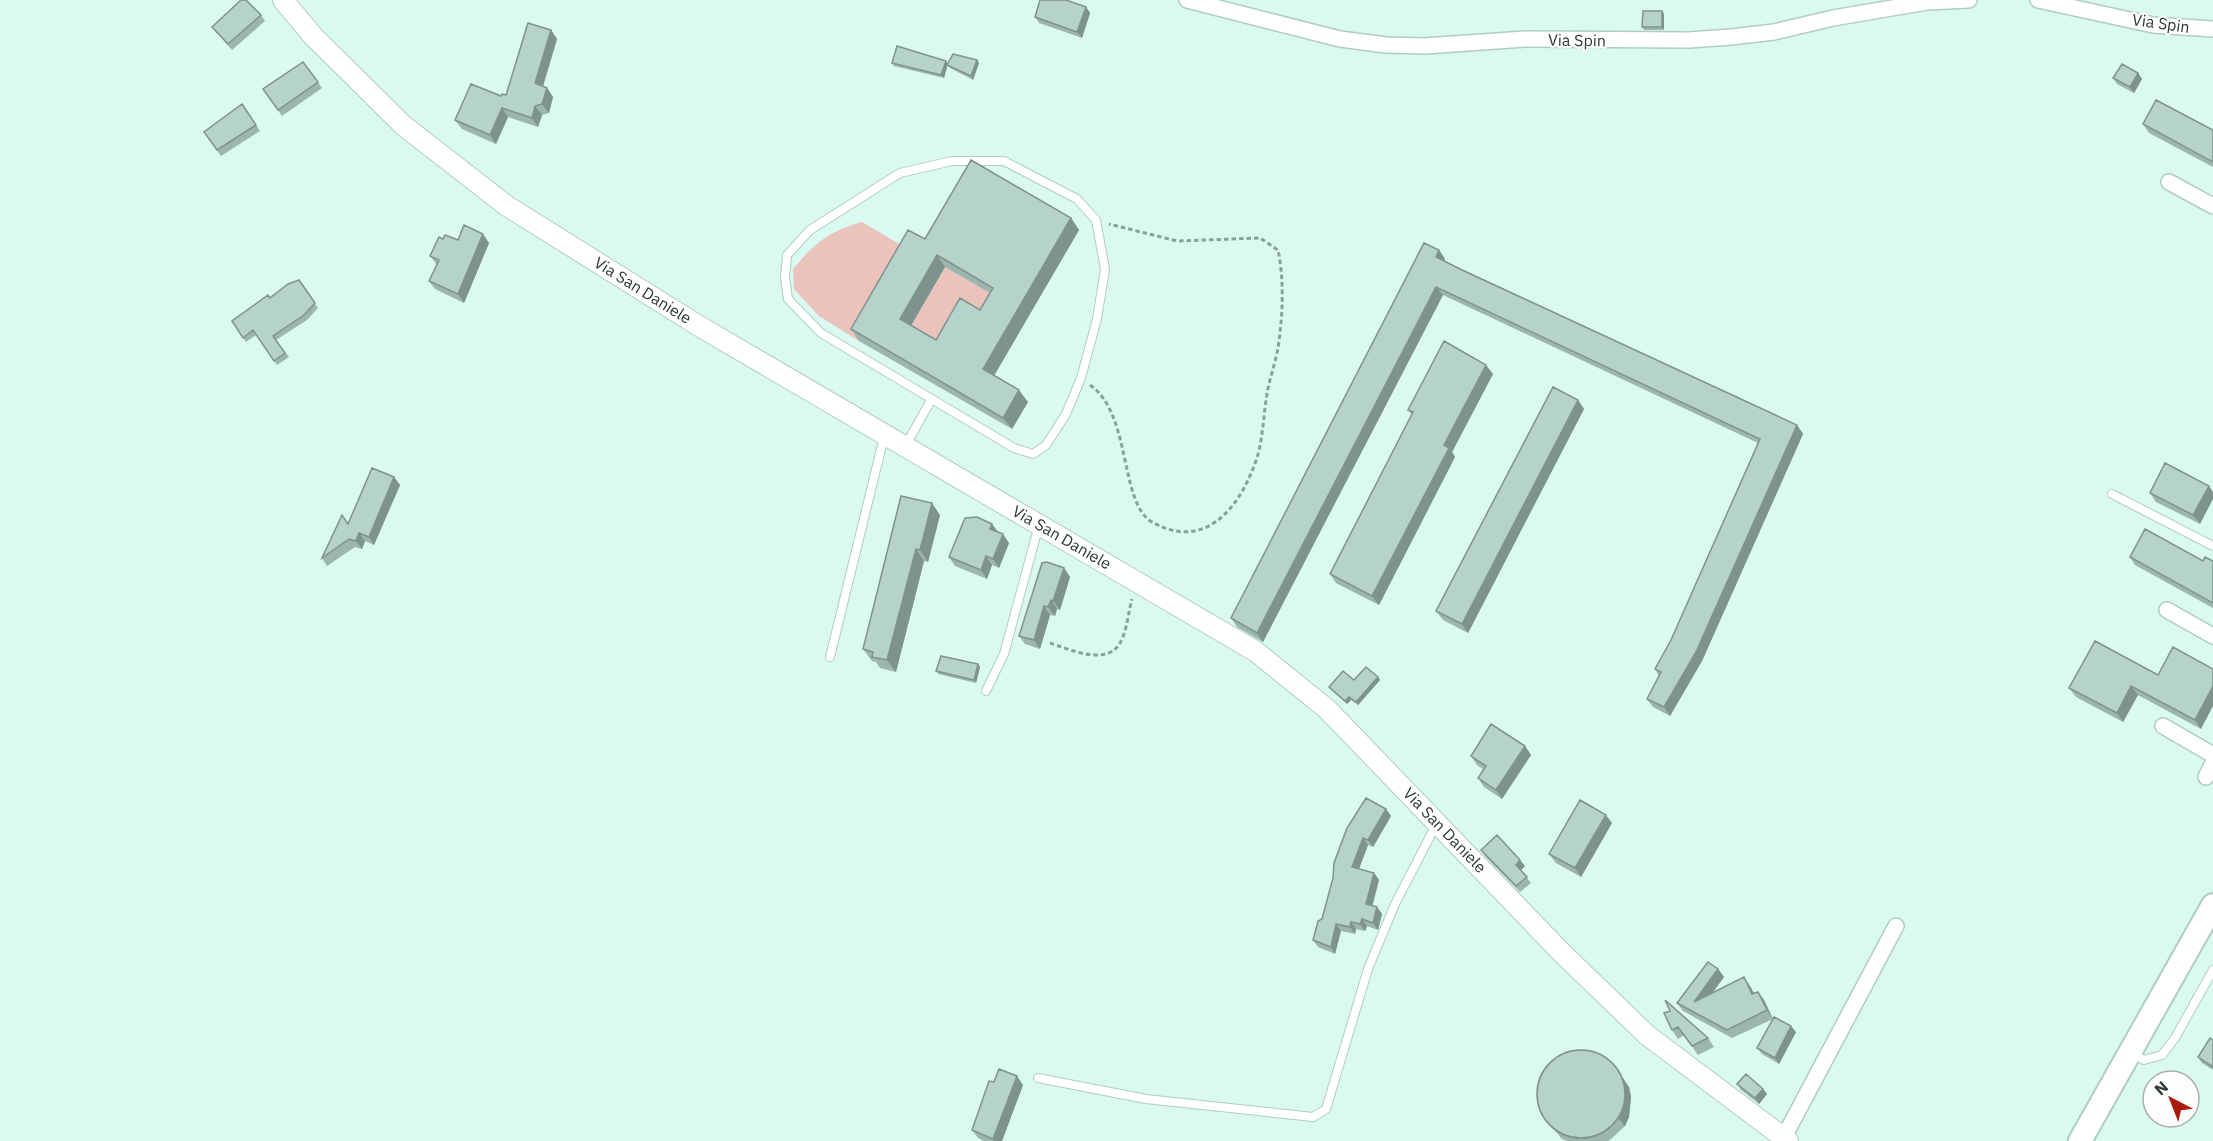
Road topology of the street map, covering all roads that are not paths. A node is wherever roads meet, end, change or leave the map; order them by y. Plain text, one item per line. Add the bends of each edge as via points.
1 (284, 0) edge
2 (1187, 0) edge
3 (1969, 0) edge
4 (2038, 0) edge
5 (1204, 3) edge
6 (2213, 29) edge
7 (2169, 182) dead end
8 (2213, 206) edge
9 (931, 400) junction
10 (885, 434) junction
11 (905, 446) junction
12 (2112, 494) dead end
13 (1040, 524) junction
14 (2213, 546) edge
15 (2167, 610) dead end
16 (2213, 636) edge
17 (830, 657) dead end
18 (986, 691) dead end
19 (2163, 726) dead end
20 (2213, 755) edge
21 (2213, 763) edge
22 (2205, 777) dead end
23 (1437, 822) junction
24 (2213, 905) edge
25 (1896, 926) dead end
26 (2213, 970) edge
27 (2130, 1053) junction
28 (1038, 1078) dead end
29 (1786, 1139) edge
30 (2080, 1141) edge

1 - 10 street, Via San Daniele via 313,36 404,126 507,206 699,326
2 - 5 street, Via Spin
3 - 5 street, Via Spin via 1927,2 1774,32 1710,39 1525,39 1425,46 1340,39
4 - 6 street, Via Spin via 2153,25
7 - 8 street
9 - 9 lane via 1014,448 1033,454 1046,445 1066,414 1081,378 1097,320 1105,269 1096,220 1077,199 1004,161 952,161 900,173 810,230 787,255 788,299 821,333
9 - 11 lane
10 - 11 street, Via San Daniele
10 - 17 lane
11 - 13 street, Via San Daniele
12 - 14 lane
13 - 18 lane via 1004,654
13 - 23 street, Via San Daniele via 1255,651 1335,718
15 - 16 street
19 - 20 street
21 - 22 street
23 - 28 lane via 1395,904 1368,969 1326,1108 1313,1117 1146,1099
23 - 29 street, Via San Daniele via 1647,1035
24 - 27 main road
25 - 29 street
26 - 27 lane via 2162,1055 2144,1060
27 - 30 main road

